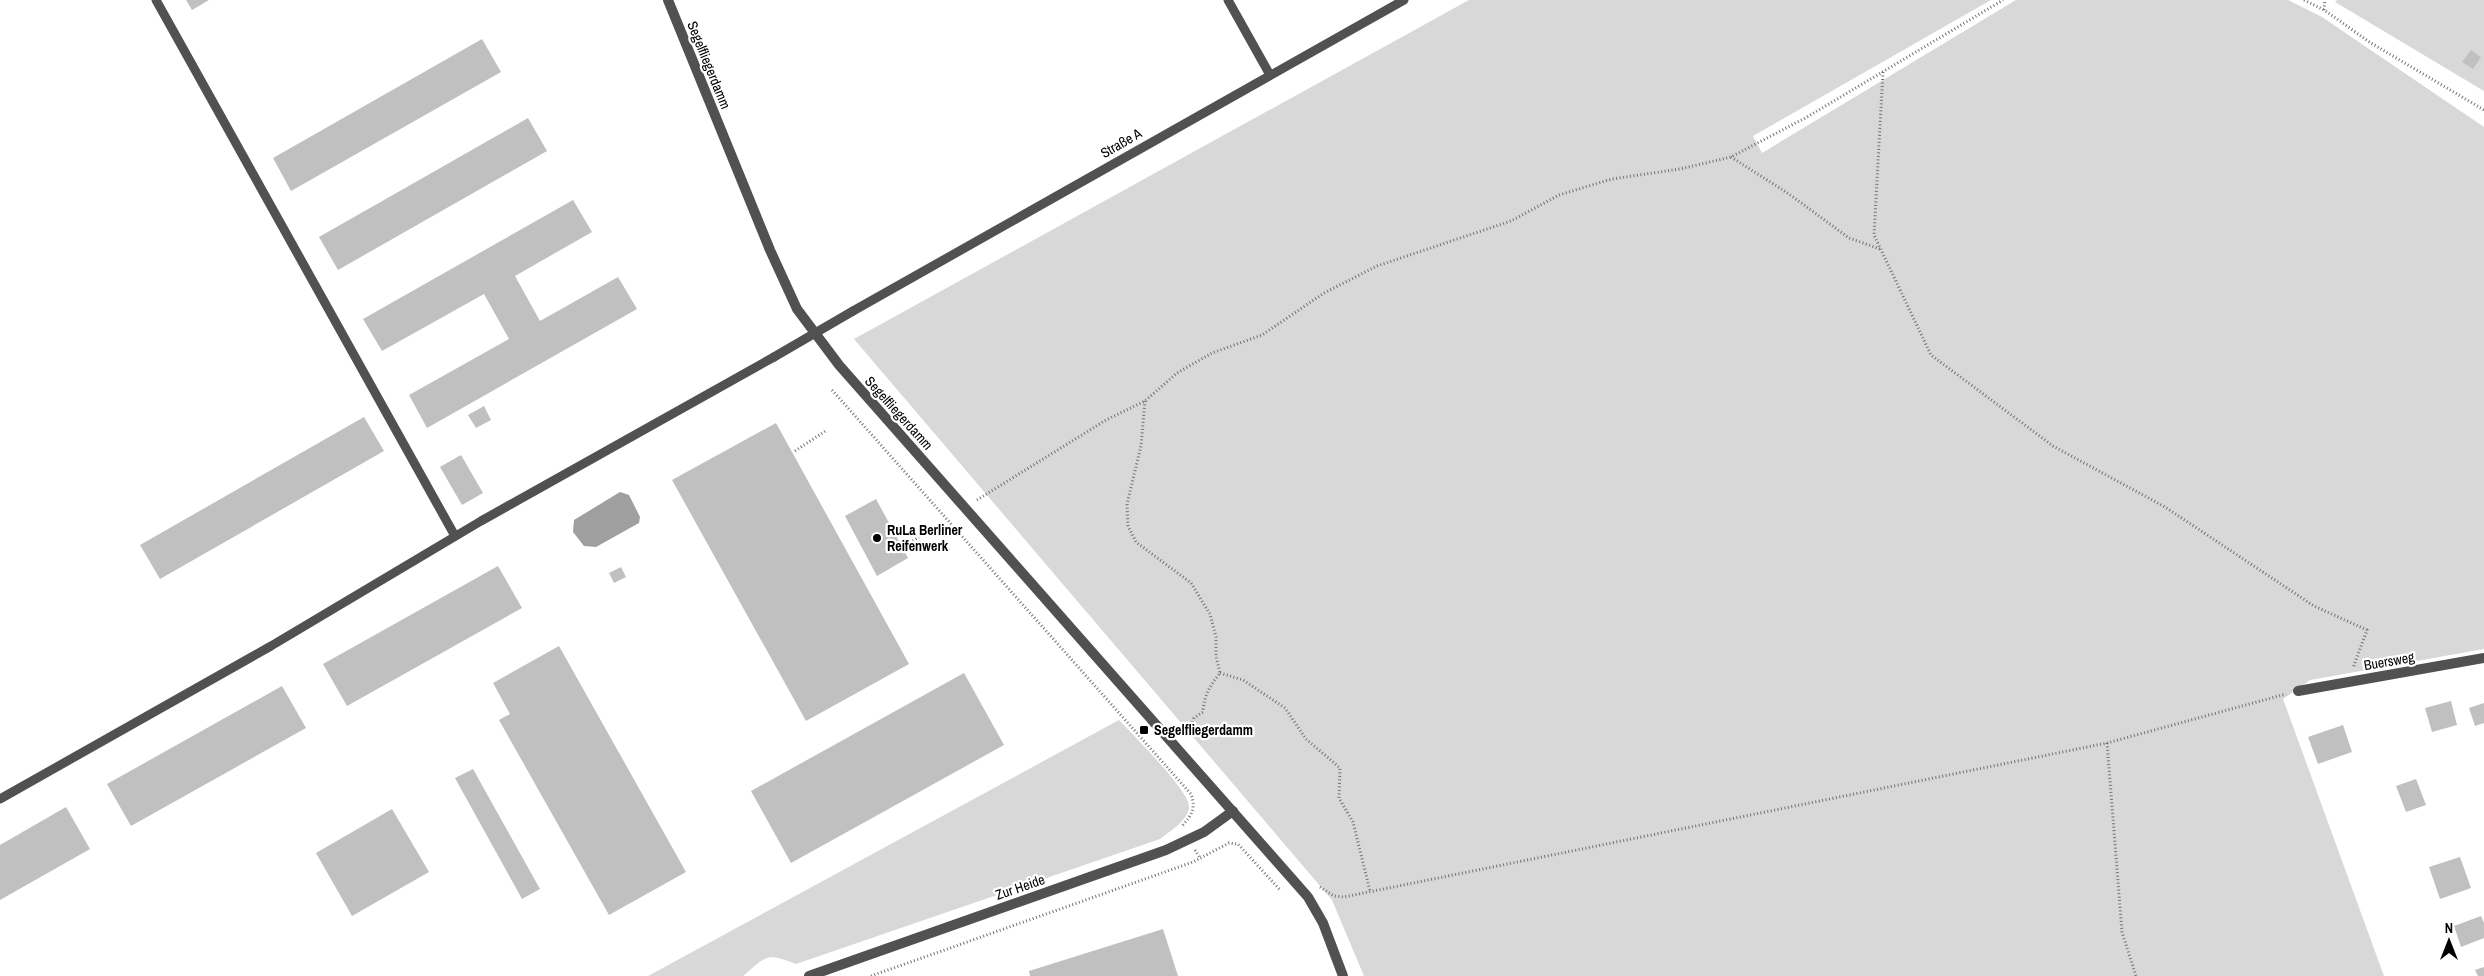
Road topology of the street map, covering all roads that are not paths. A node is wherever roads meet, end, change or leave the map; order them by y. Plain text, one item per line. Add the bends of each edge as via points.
1 (156, 0) edge
2 (668, 0) edge
3 (1228, 0) edge
4 (1404, 0) edge
5 (1270, 75) junction
6 (456, 536) junction
7 (2484, 658) edge
8 (2298, 691) road end
9 (0, 799) edge
10 (1233, 810) junction
11 (809, 976) edge
12 (1343, 976) edge

1 - 6 lane
2 - 10 street, Segelfliegerdamm via 797,309 839,365
3 - 5 lane
4 - 5 lane, Straße A
5 - 6 lane, Straße A, bridge
6 - 9 lane, Straße A
7 - 8 street, Buersweg
10 - 11 street, Zur Heide via 1190,840
10 - 12 street, Segelfliegerdamm via 1308,897 1323,923

